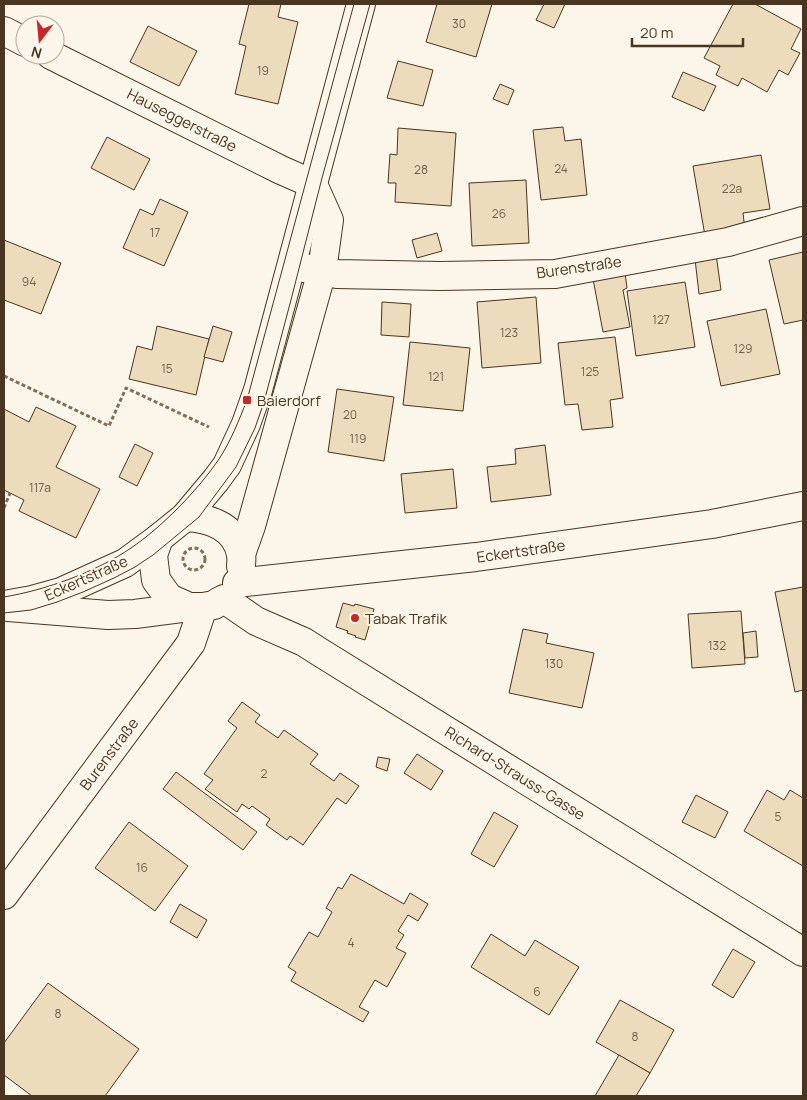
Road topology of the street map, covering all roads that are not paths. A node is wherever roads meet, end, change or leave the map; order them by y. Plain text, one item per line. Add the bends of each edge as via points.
1 (361, 4) edge
2 (65, 62) edge
3 (313, 184) junction
4 (803, 221) edge
5 (292, 265) junction
6 (322, 271) junction
7 (803, 506) edge
8 (185, 517) junction
9 (159, 538) junction
10 (241, 554) junction
11 (213, 599) junction
12 (4, 606) edge
13 (4, 895) edge
14 (803, 952) edge

1 - 3 street
2 - 3 street, Hauseggerstraße
3 - 5 street
3 - 6 street via 328,220
4 - 6 street, Burenstraße via 728,242 555,274 440,276
5 - 6 street, Burenstraße
5 - 8 street via 258,390 237,445 227,465
6 - 10 street
7 - 11 street, Eckertstraße via 712,524
8 - 9 street, Eckertstraße
8 - 10 street via 220,524 234,537
9 - 11 street, Richard-Strauss-Gasse via 153,555 156,580 169,598
9 - 12 street, Eckertstraße via 125,564 61,592
10 - 11 street, Burenstraße via 242,569
11 - 12 street, Eckertstraße via 136,614 108,615
11 - 13 street, Burenstraße via 191,643
11 - 14 street, Richard-Strauss-Gasse via 304,642

